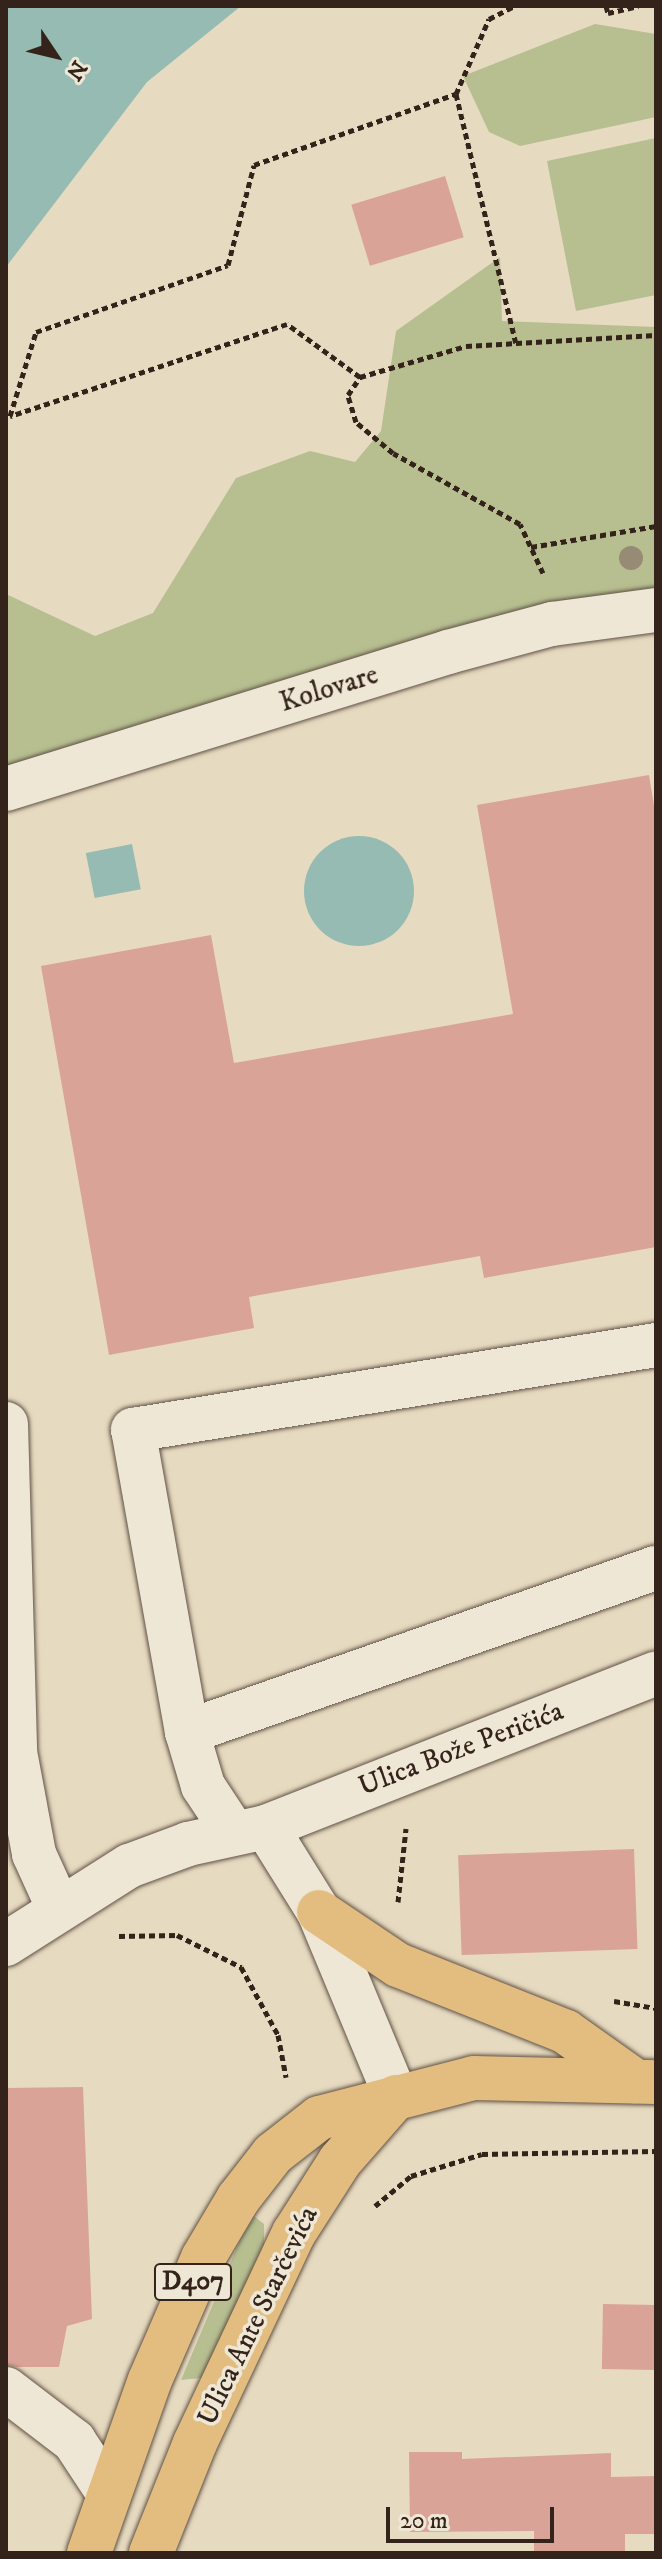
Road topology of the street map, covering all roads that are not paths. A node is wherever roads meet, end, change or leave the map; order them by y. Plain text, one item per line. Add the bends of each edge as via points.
1 (656, 610) edge
2 (6, 789) edge
3 (656, 1345) edge
4 (6, 1424) edge
5 (656, 1568) edge
6 (656, 1673) edge
7 (187, 1732) junction
8 (250, 1830) junction
9 (58, 1907) junction
10 (319, 1912) junction
11 (6, 1944) edge
12 (645, 2081) edge
13 (396, 2097) junction
14 (6, 2389) edge
15 (109, 2494) junction
16 (89, 2553) edge
17 (151, 2553) edge

1 - 2 street, Kolovare via 552,624
3 - 7 street via 133,1430
4 - 9 street via 15,1752 34,1854
5 - 7 street
6 - 8 street, Ulica Bože Peričića
7 - 8 street via 203,1786
8 - 9 street, Ulica Bože Peričića via 129,1866
8 - 10 street
9 - 11 street, Ulica Bože Peričića
10 - 12 main road via 398,1965 566,2032
10 - 13 street
12 - 13 main road, D407 via 474,2078
13 - 15 main road, D407 via 319,2118 273,2154 238,2199 203,2258 150,2380
13 - 17 main road, Ulica Ante Starčevića / D407 via 340,2161 294,2233 195,2443
14 - 15 street via 74,2441
15 - 16 main road, D407

